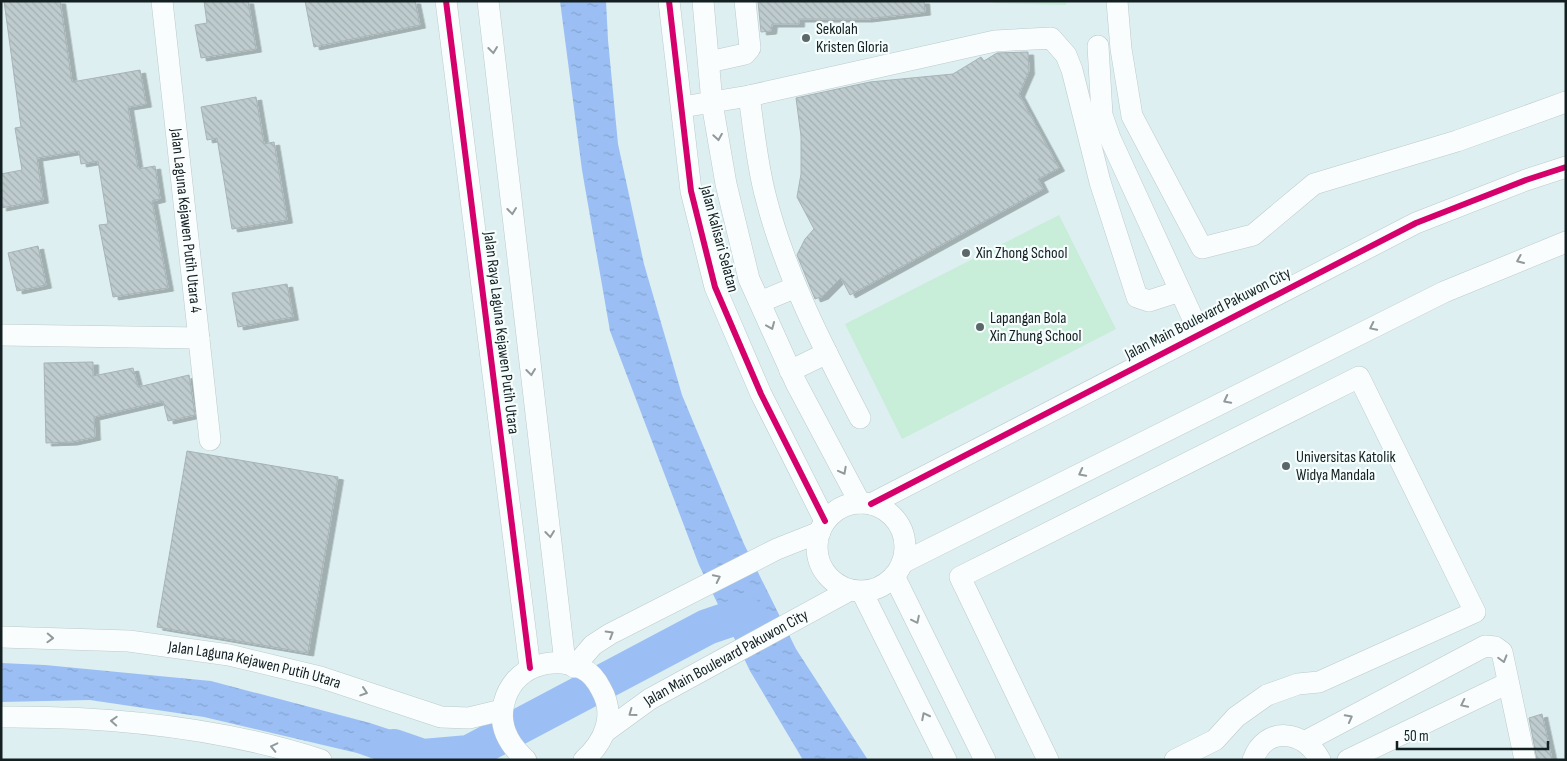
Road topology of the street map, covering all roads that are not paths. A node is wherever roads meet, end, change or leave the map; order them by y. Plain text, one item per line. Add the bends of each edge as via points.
1 (162, 1) edge
2 (446, 1) edge
3 (488, 1) edge
4 (669, 1) edge
5 (703, 1) edge
6 (745, 1) edge
7 (1117, 1) edge
8 (1098, 46) dead end
9 (709, 62) junction
10 (1100, 68) junction
11 (1072, 70) junction
12 (749, 96) junction
13 (1566, 102) edge
14 (712, 103) junction
15 (682, 107) junction
16 (1566, 167) edge
17 (1566, 242) edge
18 (796, 287) junction
19 (1180, 291) junction
20 (760, 302) junction
21 (1200, 334) junction
22 (1, 335) edge
23 (199, 338) junction
24 (827, 354) junction
25 (790, 372) junction
26 (860, 418) dead end
27 (210, 440) dead end
28 (865, 503) junction
29 (822, 526) junction
30 (898, 569) junction
31 (856, 591) junction
32 (1, 637) edge
33 (570, 665) junction
34 (530, 668) junction
35 (1508, 682) junction
36 (502, 710) junction
37 (1, 717) edge
38 (606, 731) junction
39 (1306, 741) junction
40 (321, 760) edge
41 (526, 760) edge
42 (584, 760) edge
43 (946, 760) edge
44 (985, 760) edge
45 (1048, 760) edge
46 (1175, 760) edge
47 (1253, 760) edge
48 (1320, 760) edge
49 (1348, 760) edge
50 (1525, 760) edge

1 - 23 street, Jalan Laguna Kejawen Putih Utara 4
2 - 34 street, Jalan Raya Laguna Kejawen Putih Utara
3 -> 33 street, Jalan Raya Laguna Kejawen Putih Utara
4 - 15 street, Jalan Kalisari Selatan
5 - 9 street, Jalan Kalisari Selatan
6 - 9 street via 750,48 745,54
7 - 13 street via 1132,116 1202,248 1253,235 1314,184 1457,141
8 - 10 street
9 - 14 street, Jalan Kalisari Selatan
10 - 11 street
10 - 19 street via 1102,115 1110,138
11 - 12 street via 1066,54 1051,38 995,41
11 - 19 street via 1100,182 1137,297 1149,301
12 - 14 street
12 - 18 street via 765,197
14 - 15 street
14 -> 20 street, Jalan Kalisari Selatan via 726,184 749,278
15 - 29 street, Jalan Kalisari Selatan via 690,192 715,287
16 - 21 street, Jalan Main Boulevard Pakuwon City via 1416,223
17 -> 30 street via 1444,292
18 - 20 street
18 - 24 street
19 - 21 street
20 -> 25 street, Jalan Kalisari Selatan
21 - 28 street, Jalan Main Boulevard Pakuwon City
22 - 23 street
23 - 27 street, Jalan Laguna Kejawen Putih Utara 4
24 - 25 street
24 - 26 street
25 -> 28 street, Jalan Kalisari Selatan
28 - 29 street via 840,508
28 - 30 street via 890,513 902,531 905,547
29 - 31 street via 817,544 822,568 839,586
33 -> 29 street via 593,645 673,600
30 - 31 street via 880,587
30 -> 44 street
31 -> 38 street, Jalan Main Boulevard Pakuwon City via 814,609 650,699
43 -> 31 street
32 -> 36 street, Jalan Laguna Kejawen Putih Utara via 129,641 229,655 320,677 441,717 469,718
33 - 34 street via 548,663
33 - 38 street via 584,670 606,697 609,714
34 - 36 street via 516,678 506,693
39 -> 35 street via 1485,646 1495,646 1502,652
35 -> 49 street
35 - 50 street
36 - 41 street via 504,729 512,747
40 -> 37 street via 215,734 138,723
38 - 42 street via 597,748
39 - 47 street via 1297,736 1273,738 1262,744
39 - 48 street
45 - 46 street via 960,577 1359,377 1475,612 1319,682 1298,684 1267,695 1236,717 1214,740

